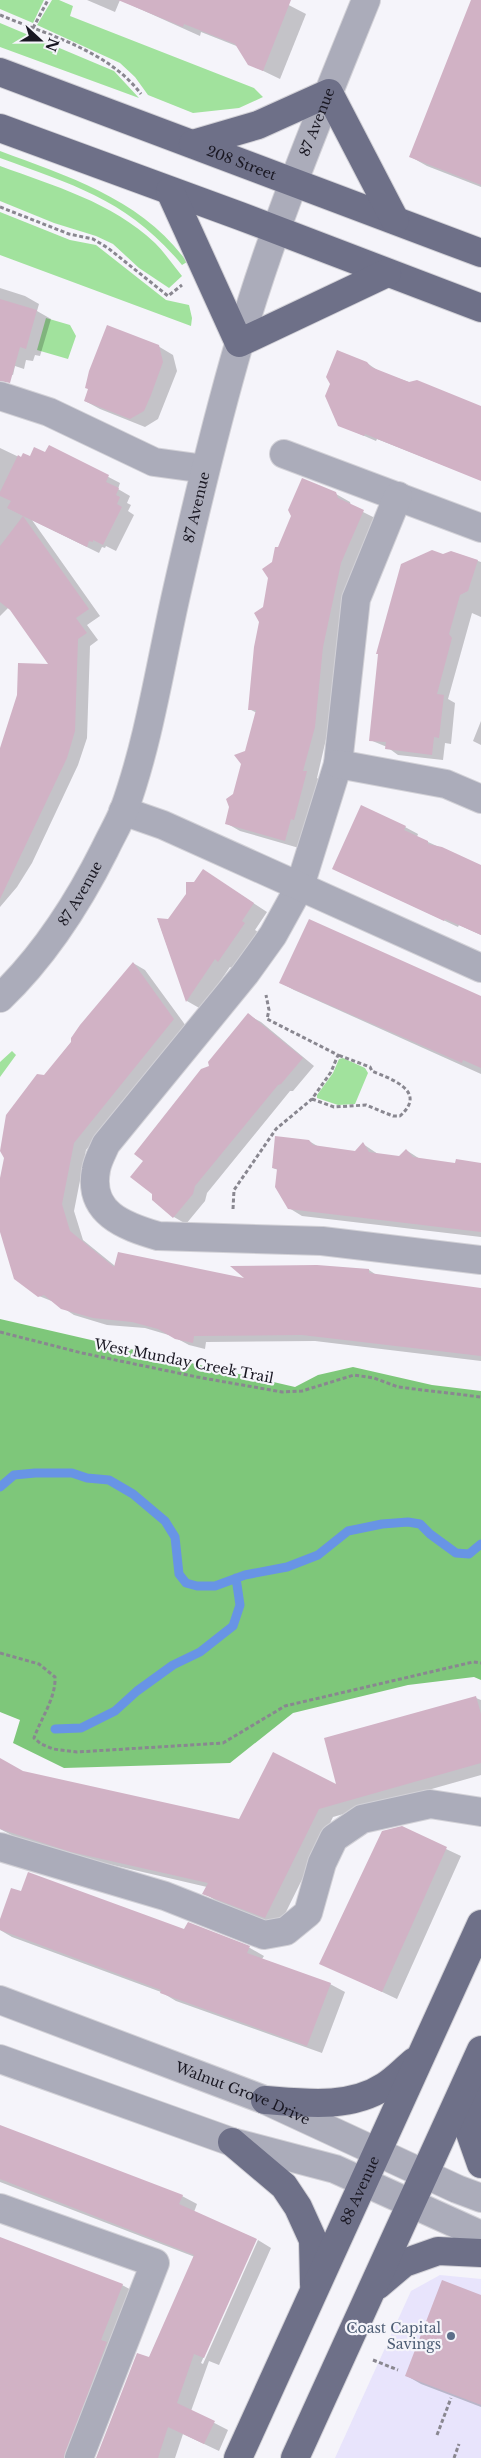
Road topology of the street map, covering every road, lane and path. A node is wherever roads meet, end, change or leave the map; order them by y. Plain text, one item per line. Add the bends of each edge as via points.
1 (48, 0) edge
2 (366, 0) edge
3 (0, 15) edge
4 (33, 28) junction
5 (0, 72) edge
6 (329, 93) junction
7 (143, 96) dead end
8 (0, 128) edge
9 (193, 144) junction
10 (293, 181) junction
11 (170, 191) junction
12 (0, 207) edge
13 (395, 220) junction
14 (275, 230) junction
15 (481, 252) edge
16 (387, 273) junction
17 (186, 282) dead end
18 (481, 308) edge
19 (239, 343) junction
20 (0, 396) edge
21 (284, 454) dead end
22 (205, 469) junction
23 (398, 496) junction
24 (481, 528) edge
25 (338, 764) junction
26 (481, 799) edge
27 (124, 811) junction
28 (300, 886) junction
29 (481, 968) edge
30 (245, 974) junction
31 (0, 998) edge
32 (338, 1055) junction
33 (312, 1100) junction
34 (231, 1240) junction
35 (481, 1260) edge
36 (0, 1332) edge
37 (481, 1397) edge
38 (0, 1653) edge
39 (481, 1663) edge
40 (481, 1812) edge
41 (0, 1847) edge
42 (481, 1924) edge
43 (0, 2000) edge
44 (421, 2055) junction
45 (0, 2059) edge
46 (476, 2061) edge
47 (265, 2100) junction
48 (232, 2142) junction
49 (378, 2152) junction
50 (481, 2164) edge
51 (425, 2174) junction
52 (364, 2181) junction
53 (481, 2198) edge
54 (412, 2203) junction
55 (0, 2208) edge
56 (481, 2235) edge
57 (481, 2253) edge
58 (314, 2290) junction
59 (373, 2290) junction
60 (373, 2360) dead end
61 (398, 2370) dead end
62 (451, 2398) dead end
63 (437, 2435) dead end
64 (459, 2444) dead end
65 (78, 2458) edge
66 (238, 2458) edge
67 (295, 2458) edge
68 (454, 2458) edge

1 - 4 path
2 - 6 street, 87 Avenue
3 - 4 path
4 - 7 path via 116,67
5 - 9 main road, 208 Street
6 - 9 main road via 258,125
6 - 10 street, 87 Avenue
6 - 13 main road
8 - 11 main road
9 - 10 main road, 208 Street
10 - 13 main road, 208 Street
10 - 14 street, 87 Avenue
11 - 14 main road
11 - 19 main road
12 - 17 path via 69,234 93,239 168,296
13 - 15 main road, 208 Street
14 - 16 main road
14 - 19 street, 87 Avenue
16 - 18 main road
16 - 19 main road
19 - 22 street, 87 Avenue
20 - 22 street via 49,412 154,462
21 - 23 street
22 - 27 street, 87 Avenue via 143,744
23 - 24 street
23 - 25 street via 356,599
25 - 26 street via 446,784
25 - 28 street
27 - 28 street
27 - 31 street, 87 Avenue via 88,884 65,920 40,954
28 - 29 street
28 - 30 street via 273,935
30 - 32 path via 260,984 267,997 267,1019
30 - 34 street via 106,1144 96,1170 95,1193 102,1209 134,1229 158,1236
32 - 33 path via 332,1072
32 - 33 path via 403,1084 410,1102 406,1111 400,1116 393,1116 366,1105 334,1107
33 - 34 path via 276,1129 234,1190
34 - 35 street via 322,1242
36 - 37 path, West Munday Creek Trail via 188,1375 282,1392 302,1391 354,1375 398,1387
38 - 39 path via 39,1664 55,1677 55,1690 34,1738 53,1749 77,1752 223,1743 284,1706 473,1662
40 - 41 street via 430,1804 362,1819 334,1838 322,1863 308,1912 286,1931 264,1935 165,1896
42 - 44 main road, 88 Avenue
43 - 47 street, Walnut Grove Drive
44 - 47 main road via 385,2086 354,2099 318,2104
44 - 49 main road, 88 Avenue
45 - 48 street
46 - 50 main road via 469,2130
46 - 51 main road
47 - 49 street, Walnut Grove Drive
48 - 52 street via 334,2169
48 - 58 main road via 284,2186 298,2207 312,2240
49 - 51 street, Walnut Grove Drive
49 - 52 main road, 88 Avenue
51 - 53 street, Walnut Grove Drive
51 - 54 main road
52 - 54 street
52 - 58 main road, 88 Avenue
54 - 56 street
54 - 59 main road
55 - 65 street via 155,2262
57 - 59 main road via 438,2251 404,2264
58 - 66 main road, 88 Avenue
59 - 67 main road
60 - 61 path
62 - 63 path
64 - 68 path

